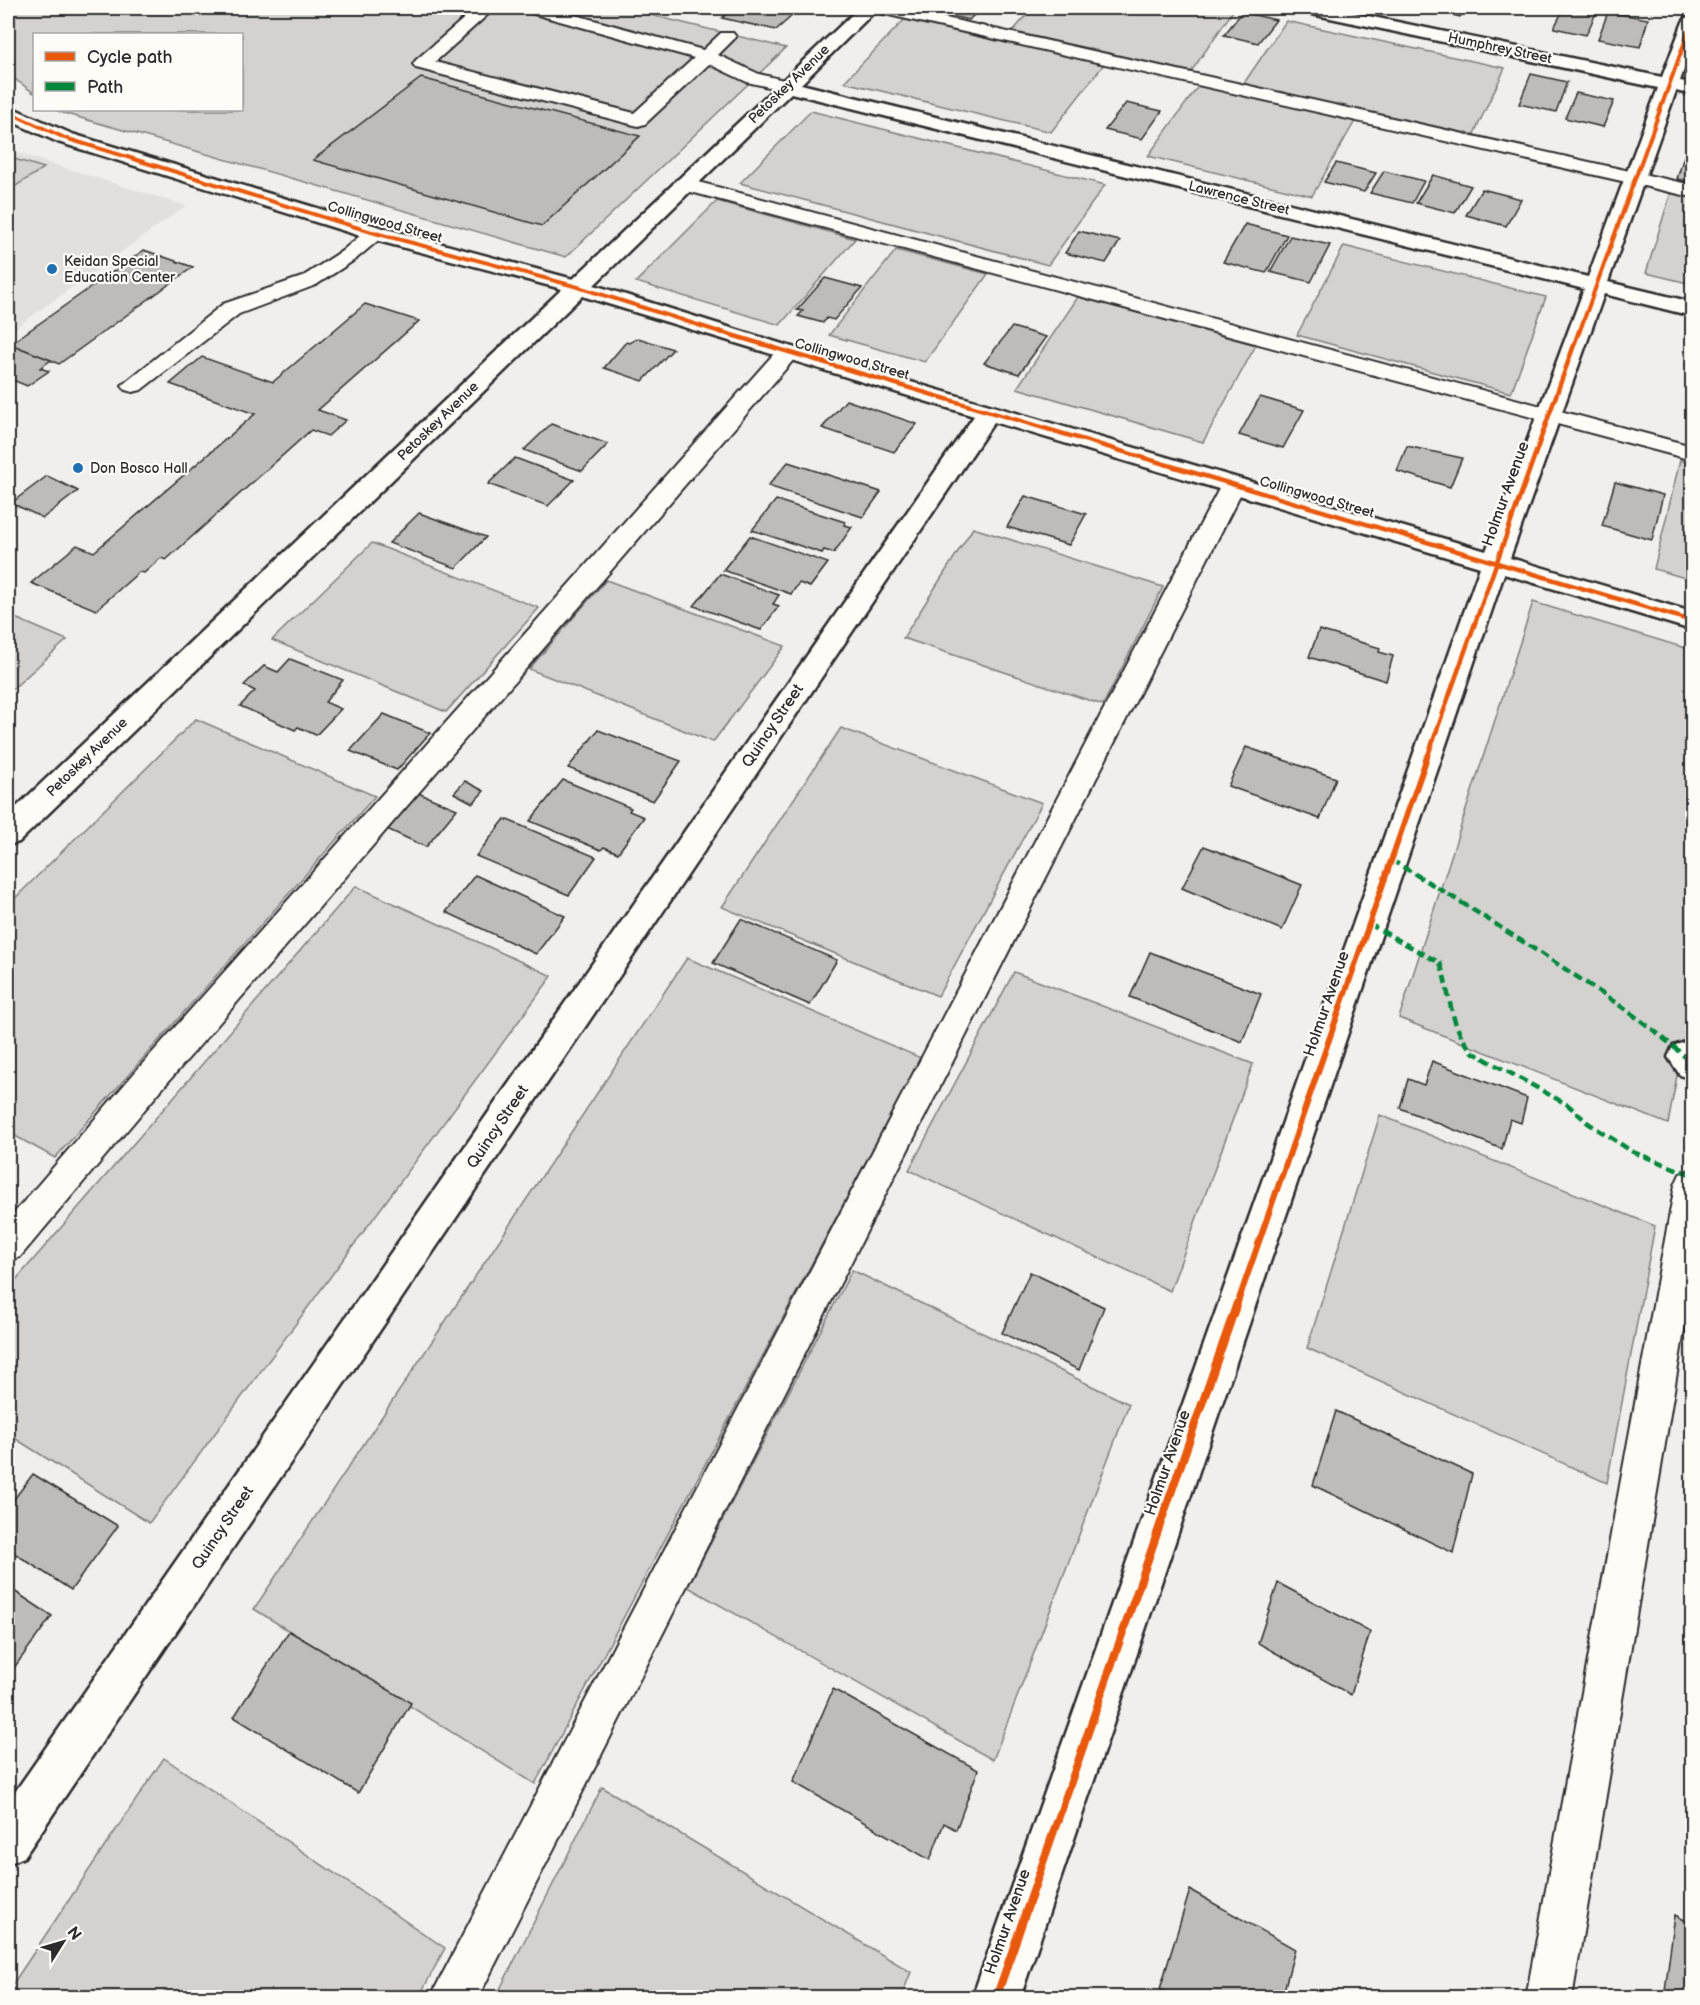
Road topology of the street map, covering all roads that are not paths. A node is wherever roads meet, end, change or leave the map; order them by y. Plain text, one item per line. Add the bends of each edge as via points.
1 (486, 8) edge
2 (533, 8) edge
3 (869, 8) edge
4 (880, 8) edge
5 (1307, 8) edge
6 (1692, 22) edge
7 (727, 37) dead end
8 (706, 56) junction
9 (786, 86) junction
10 (1681, 86) edge
11 (8, 112) edge
12 (1635, 178) junction
13 (683, 184) junction
14 (1692, 190) edge
15 (375, 233) junction
16 (1596, 286) junction
17 (578, 287) junction
18 (1692, 309) edge
19 (787, 353) junction
20 (133, 385) dead end
21 (989, 412) junction
22 (1549, 414) junction
23 (1692, 453) edge
24 (1233, 485) junction
25 (1495, 562) junction
26 (1692, 621) edge
27 (8, 834) edge
28 (1692, 1185) edge
29 (8, 1245) edge
30 (8, 1841) edge
31 (453, 1998) edge
32 (996, 1998) edge
33 (1549, 1998) edge

1 - 8 lane via 422,64 638,120
2 - 8 lane
3 - 9 street, Petoskey Avenue
4 - 12 lane
5 - 10 street, Humphrey Street
6 - 10 street, Holmur Avenue
7 - 8 lane
8 - 9 lane via 753,78
9 - 13 street, Petoskey Avenue
9 - 16 street, Lawrence Street
10 - 12 street, Holmur Avenue
11 - 15 street, Collingwood Street via 65,138
12 - 14 lane
12 - 16 street, Holmur Avenue
13 - 17 street, Petoskey Avenue
13 - 22 lane
15 - 17 street, Collingwood Street
15 - 20 lane via 309,281 231,309
16 - 18 street, Lawrence Street
16 - 22 street, Holmur Avenue
17 - 19 street, Collingwood Street
17 - 27 street, Petoskey Avenue
19 - 21 street, Collingwood Street
19 - 29 lane
21 - 24 street, Collingwood Street
21 - 30 street, Quincy Street
22 - 23 lane
22 - 25 street, Holmur Avenue
24 - 25 street, Collingwood Street
24 - 31 lane
25 - 26 street, Collingwood Street
25 - 32 street, Holmur Avenue
28 - 33 lane

